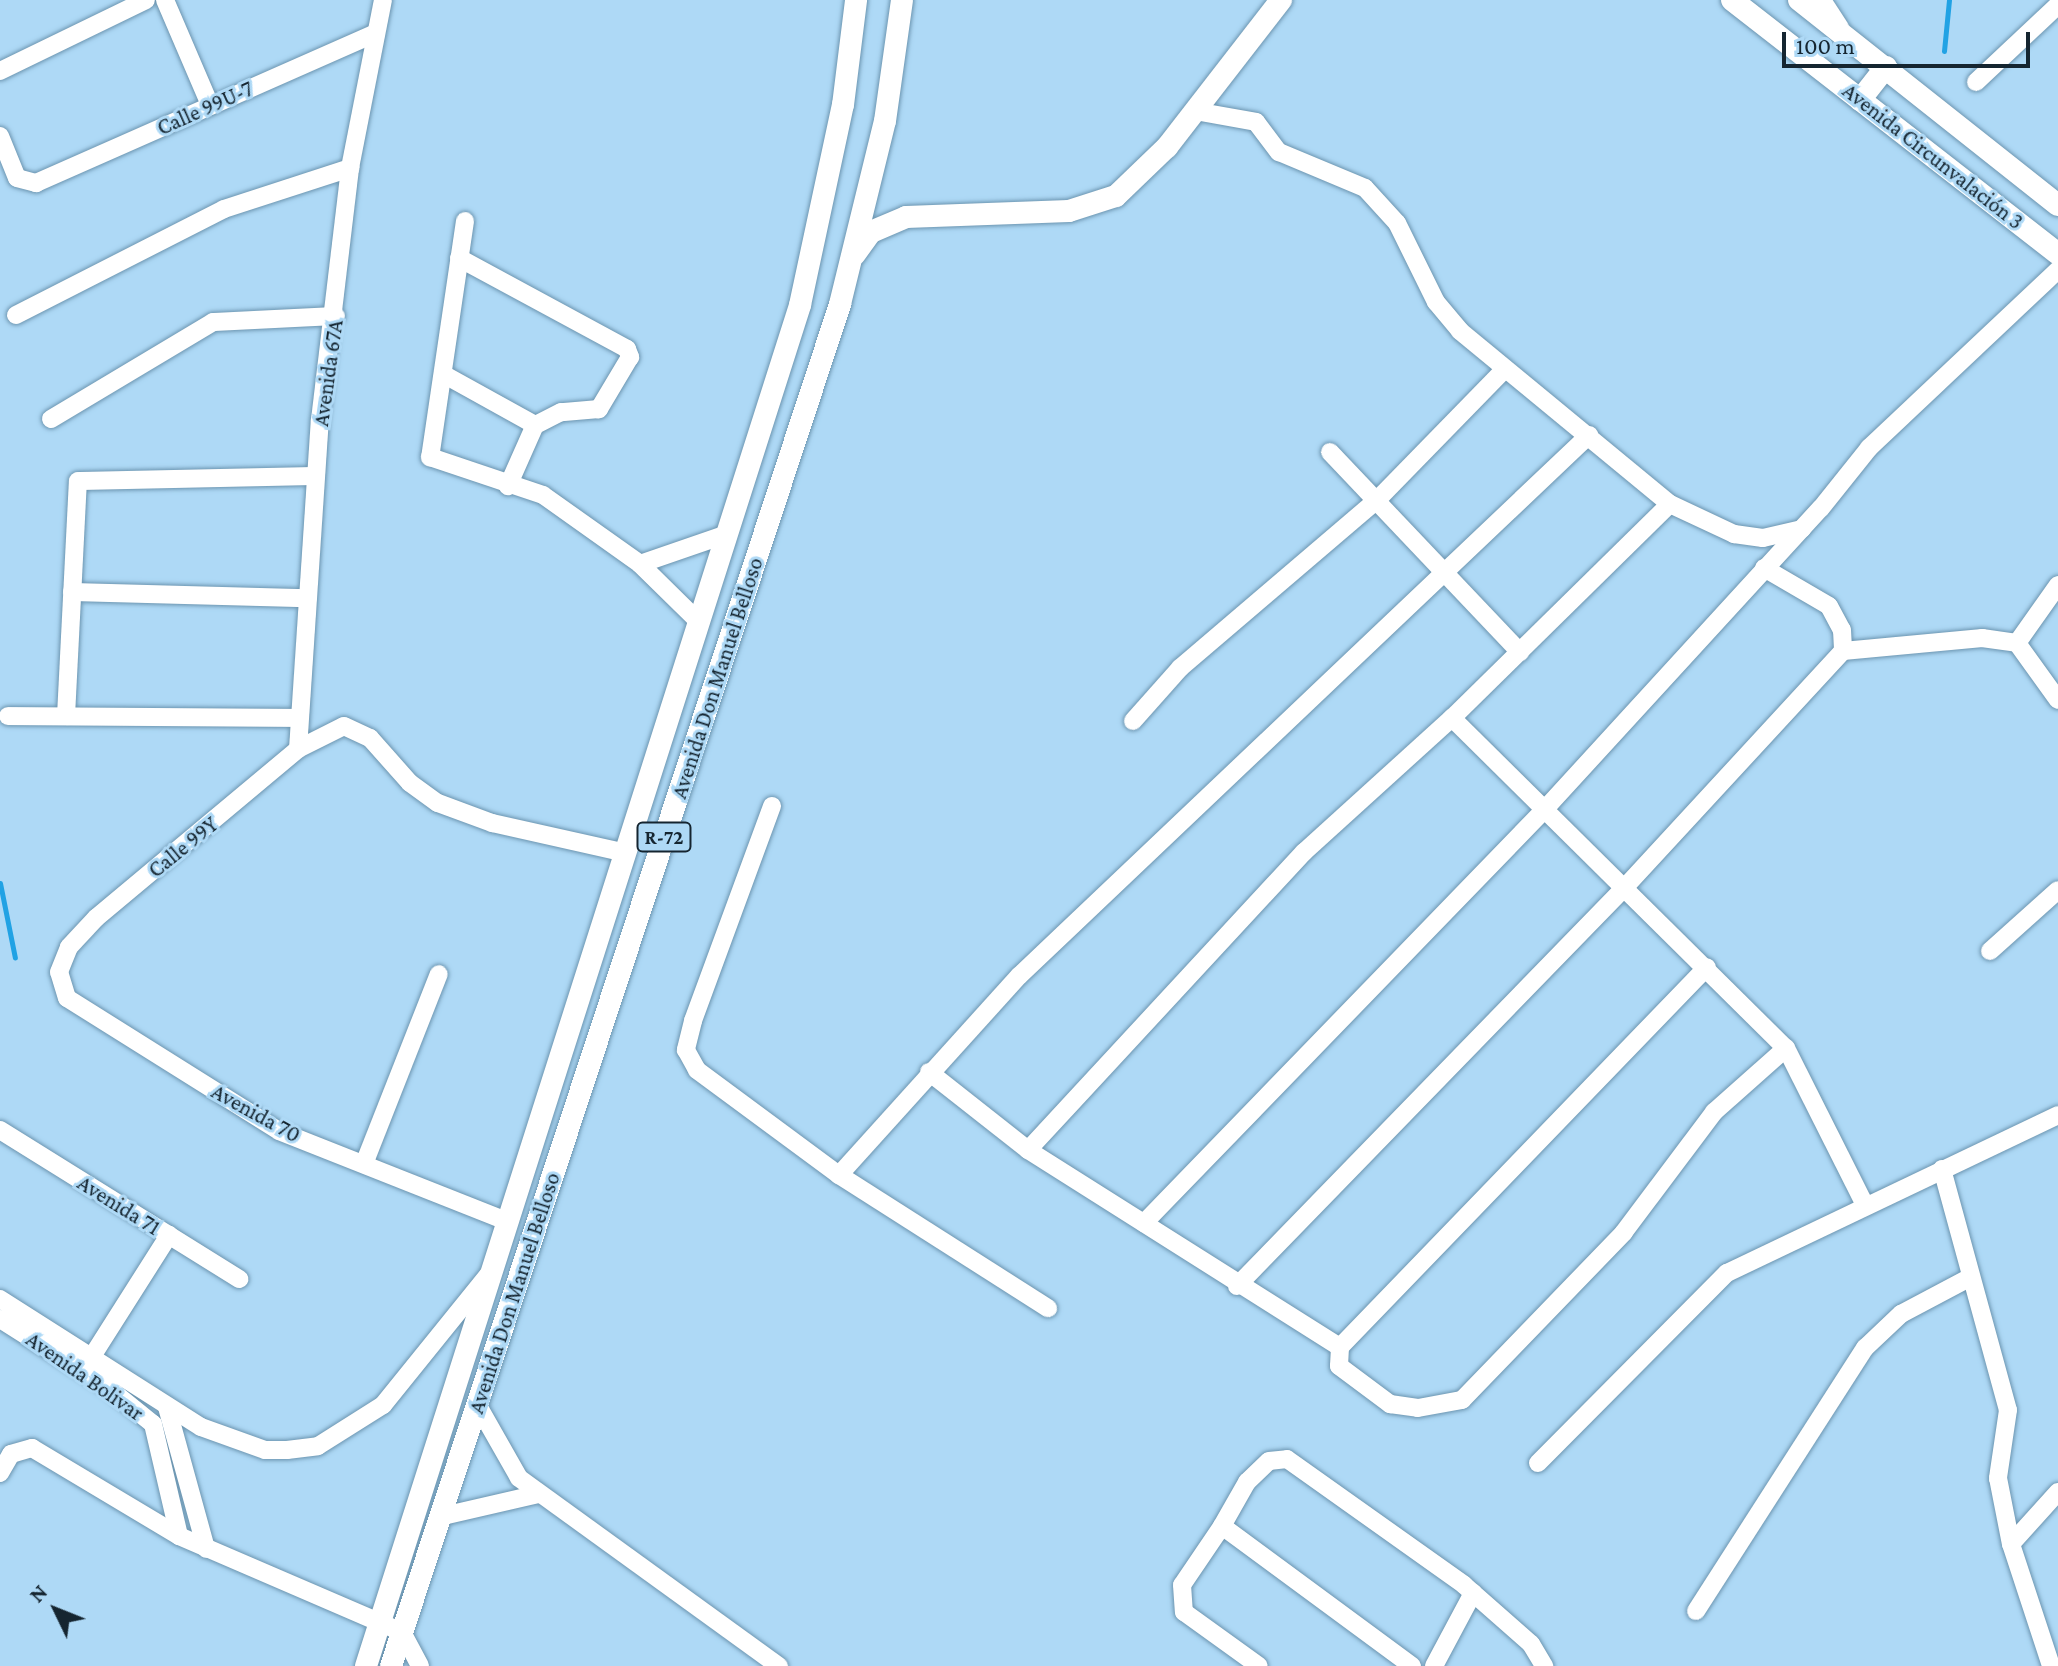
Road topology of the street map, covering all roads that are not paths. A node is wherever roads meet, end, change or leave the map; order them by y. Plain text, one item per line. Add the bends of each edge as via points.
1 (146, 0) edge
2 (165, 0) edge
3 (383, 0) edge
4 (856, 0) edge
5 (902, 0) edge
6 (1281, 0) edge
7 (1732, 0) edge
8 (1799, 0) edge
9 (1822, 0) edge
10 (2058, 5) edge
11 (1843, 33) junction
12 (374, 34) junction
13 (1886, 67) junction
14 (0, 71) edge
15 (1976, 82) dead end
16 (1860, 100) junction
17 (210, 105) junction
18 (1195, 111) junction
19 (0, 136) edge
20 (350, 168) junction
21 (2058, 205) edge
22 (465, 221) dead end
23 (2058, 254) edge
24 (459, 258) junction
25 (852, 258) junction
26 (2058, 270) edge
27 (16, 315) dead end
28 (336, 316) junction
29 (1504, 370) junction
30 (443, 374) junction
31 (51, 419) dead end
32 (535, 425) junction
33 (1589, 435) junction
34 (1330, 452) dead end
35 (316, 476) junction
36 (508, 486) junction
37 (1378, 499) junction
38 (1670, 504) junction
39 (1802, 529) junction
40 (727, 534) junction
41 (640, 564) junction
42 (1764, 568) junction
43 (1448, 573) junction
44 (2058, 585) edge
45 (72, 592) junction
46 (307, 598) junction
47 (700, 623) junction
48 (2017, 643) junction
49 (1843, 651) junction
50 (1520, 652) junction
51 (2058, 700) edge
52 (8, 716) dead end
53 (66, 716) junction
54 (298, 718) junction
55 (1452, 718) junction
56 (1133, 721) dead end
57 (298, 749) junction
58 (772, 806) dead end
59 (1545, 809) junction
60 (626, 853) junction
61 (1626, 886) junction
62 (2058, 890) edge
63 (69, 947) joint
64 (1990, 951) dead end
65 (1707, 967) junction
66 (439, 974) dead end
67 (1786, 1048) junction
68 (929, 1072) junction
69 (2058, 1115) edge
70 (0, 1130) edge
71 (1028, 1150) junction
72 (364, 1164) junction
73 (1942, 1169) junction
74 (839, 1175) junction
75 (1864, 1203) junction
76 (509, 1222) junction
77 (1144, 1223) junction
78 (169, 1235) junction
79 (495, 1267) junction
80 (1971, 1277) junction
81 (239, 1279) dead end
82 (1237, 1286) junction
83 (0, 1299) edge
84 (1048, 1308) dead end
85 (0, 1319) edge
86 (1340, 1347) junction
87 (91, 1358) junction
88 (477, 1404) junction
89 (167, 1407) junction
90 (1538, 1463) dead end
91 (0, 1473) edge
92 (2058, 1492) edge
93 (538, 1494) junction
94 (443, 1516) junction
95 (1222, 1526) junction
96 (179, 1536) junction
97 (2011, 1544) junction
98 (206, 1549) junction
99 (1473, 1593) junction
100 (1696, 1611) dead end
101 (380, 1624) junction
102 (402, 1632) junction
103 (366, 1666) edge
104 (391, 1666) edge
105 (420, 1666) edge
106 (779, 1666) edge
107 (1259, 1666) edge
108 (1412, 1666) edge
109 (1434, 1666) edge
110 (1544, 1666) edge
111 (2051, 1666) edge

1 - 14 street
2 - 17 street
3 - 12 street, Avenida 67A
4 - 40 main road, Avenida Don Manuel Belloso / R-72 via 843,105 800,305
5 - 25 main road, Avenida Don Manuel Belloso / R-72 via 885,121
6 - 18 main road
7 - 16 main road, Avenida Circunvalación 3
8 - 11 main road, Avenida Circunvalación 3
9 - 11 street
10 - 15 street
11 - 13 main road, Avenida Circunvalación 3
12 - 17 street, Calle 99U-7
12 - 20 street, Avenida 67A
13 - 16 main road
13 - 21 main road, Avenida Circunvalación 3
16 - 23 main road, Avenida Circunvalación 3
17 - 19 street, Calle 99U-7 via 36,183 17,178
18 - 25 main road via 1116,196 1069,211 906,217 871,232
18 - 29 street via 1256,122 1279,152 1365,188 1397,223 1436,302
20 - 27 street via 224,209
20 - 28 street, Avenida 67A
22 - 24 street
24 - 30 street
24 - 32 street via 627,349 630,357 599,409 561,412
25 - 88 main road, Avenida Don Manuel Belloso / R-72
26 - 39 street via 1935,379
28 - 31 street via 213,322
28 - 35 street, Avenida 67A
29 - 33 street
29 - 37 street
30 - 32 street
30 - 36 street via 430,457
32 - 36 street
33 - 38 street
33 - 43 street
34 - 37 street
35 - 45 street via 78,481
35 - 46 street, Avenida 67A
36 - 41 street via 543,495
37 - 43 street
37 - 56 street via 1180,668
38 - 39 street via 1734,534 1763,538
38 - 50 street
39 - 42 street
40 - 41 street
40 - 47 main road, Avenida Don Manuel Belloso / R-72
41 - 47 street
42 - 49 street via 1829,606 1842,630
42 - 59 street
43 - 50 street
43 - 68 street via 1019,976
44 - 48 street
45 - 46 street
45 - 53 street
46 - 54 street, Avenida 67A
47 - 60 main road, Avenida Don Manuel Belloso / R-72
48 - 49 street via 1982,638
48 - 51 street
49 - 61 street
50 - 55 street
52 - 53 street
53 - 54 street
54 - 57 street, Avenida 67A
55 - 59 street
55 - 71 street via 1304,852
57 - 60 street, Calle 99Y via 344,726 355,727 438,803 492,823
57 - 63 street, Calle 99Y
58 - 74 street via 686,1050 715,1085
59 - 61 street
59 - 77 street
60 - 76 main road, Avenida Don Manuel Belloso / R-72
61 - 65 street
61 - 82 street
62 - 64 street
63 - 72 street, Avenida 70 via 59,972 67,998 279,1131
65 - 67 street
65 - 86 street
66 - 72 street
67 - 75 street
67 - 86 street via 1714,1112 1624,1232 1462,1400 1418,1408 1390,1404 1339,1366
68 - 71 street
68 - 74 street
69 - 73 street
70 - 78 street, Avenida 71
71 - 77 street
72 - 76 street, Avenida 70
73 - 75 street
73 - 80 street
74 - 84 street
75 - 90 street via 1727,1273
76 - 79 main road, Avenida Don Manuel Belloso / R-72
77 - 82 street
78 - 81 street, Avenida 71
78 - 87 street
79 - 89 street via 383,1405 354,1429 318,1446 265,1450 227,1439
79 - 101 main road, Avenida Don Manuel Belloso / R-72
80 - 97 street via 2008,1410 1998,1478
80 - 100 street via 1901,1314 1865,1348
82 - 86 street
83 - 87 street
85 - 96 street, Avenida Bolivar via 153,1424
87 - 89 street
88 - 93 street via 502,1457
88 - 94 main road, Avenida Don Manuel Belloso / R-72
89 - 98 street
91 - 96 street via 11,1454 32,1448
92 - 97 street
93 - 94 street
93 - 106 street
94 - 102 main road, Avenida Don Manuel Belloso / R-72
95 - 99 street via 1247,1482 1269,1461 1287,1459
95 - 107 street via 1182,1585 1184,1612
95 - 108 street
96 - 98 street
97 - 111 street
98 - 101 street
99 - 109 street
99 - 110 street via 1531,1644
101 - 102 street
101 - 103 main road, Avenida Don Manuel Belloso / R-72
102 - 104 main road, Avenida Don Manuel Belloso / R-72
102 - 105 street

